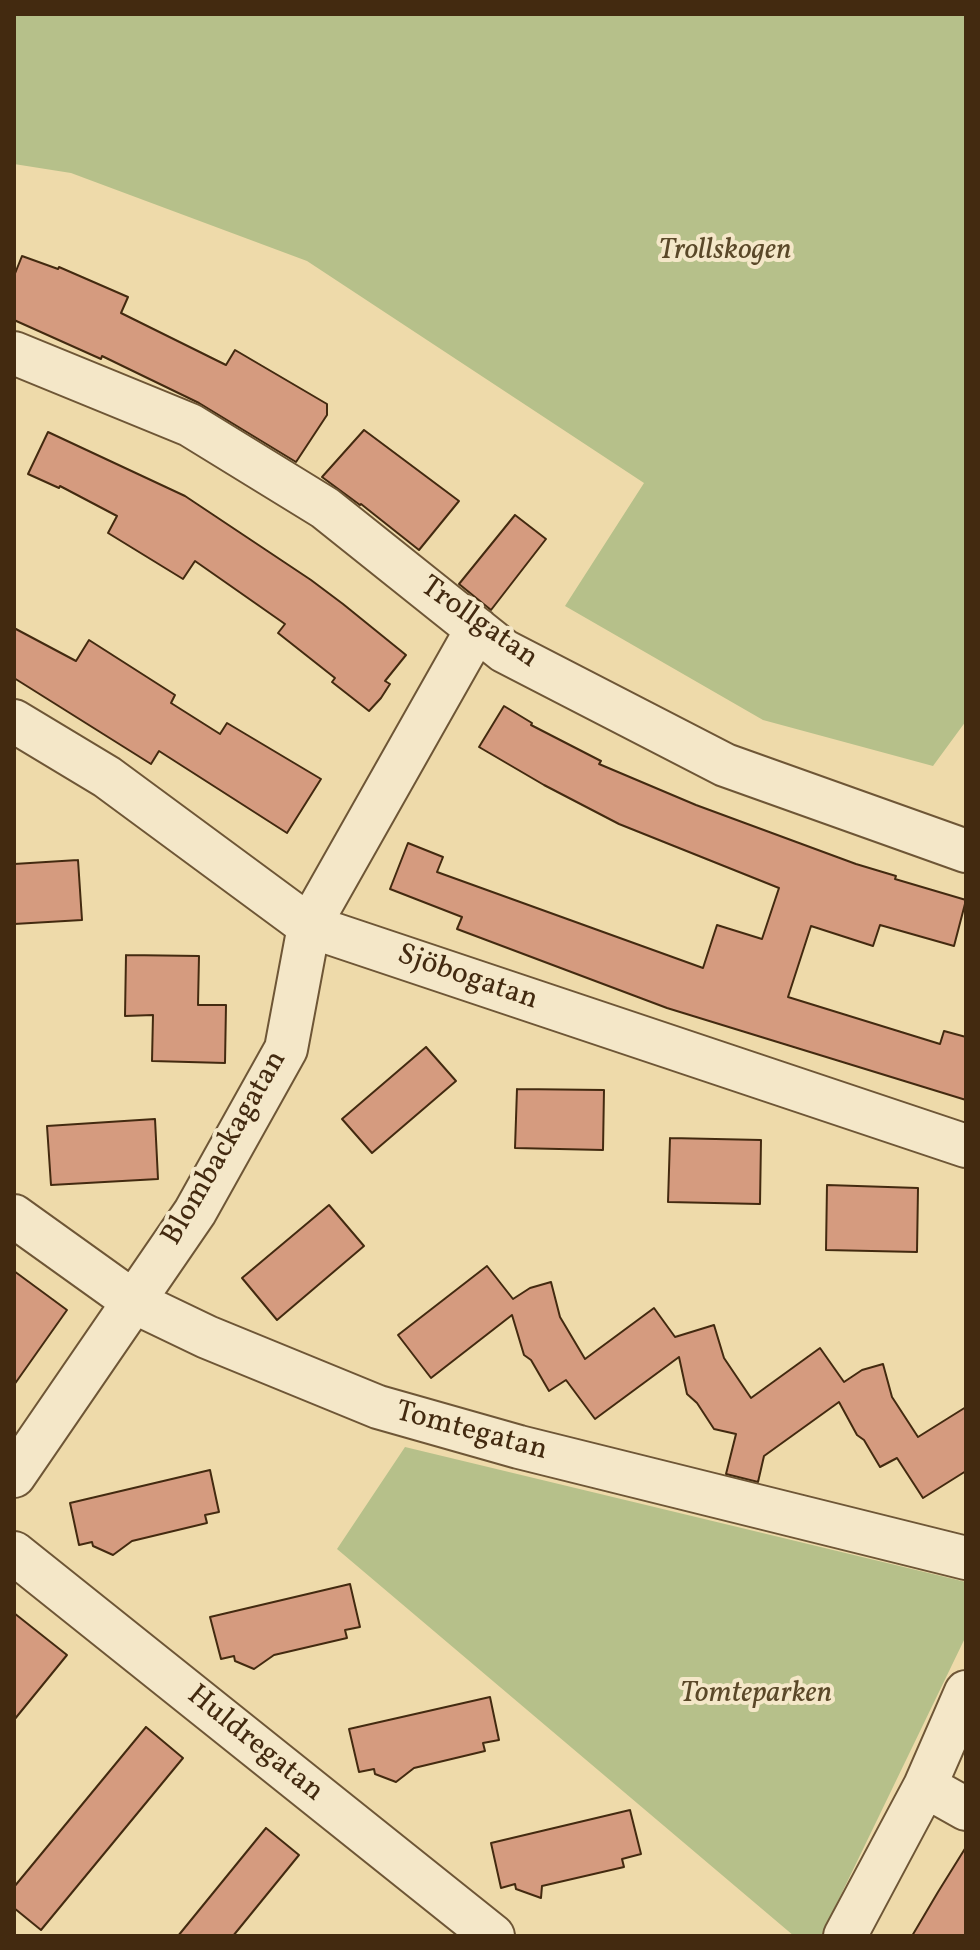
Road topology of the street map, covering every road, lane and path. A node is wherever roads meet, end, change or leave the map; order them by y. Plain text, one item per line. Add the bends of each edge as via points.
1 (14, 353) edge
2 (477, 629) junction
3 (14, 721) edge
4 (966, 851) edge
5 (309, 926) junction
6 (966, 1146) edge
7 (14, 1216) edge
8 (134, 1302) junction
9 (14, 1476) edge
10 (14, 1553) edge
11 (966, 1558) edge
12 (966, 1692) edge
13 (925, 1786) junction
14 (966, 1809) edge
15 (493, 1936) edge
16 (845, 1936) edge

1 - 2 street, Trollgatan via 190,425 325,508
2 - 4 street, Trollgatan via 504,651 725,765
2 - 5 street, Blombackagatan
3 - 5 street, Sjöbogatan via 107,777
5 - 6 street, Sjöbogatan
5 - 8 street, Blombackagatan via 286,1049 195,1212
7 - 8 street, Tomtegatan
8 - 9 street, Blombackagatan
8 - 11 street, Tomtegatan via 378,1407
10 - 15 street, Huldregatan
12 - 13 street
13 - 14 street
13 - 16 street

